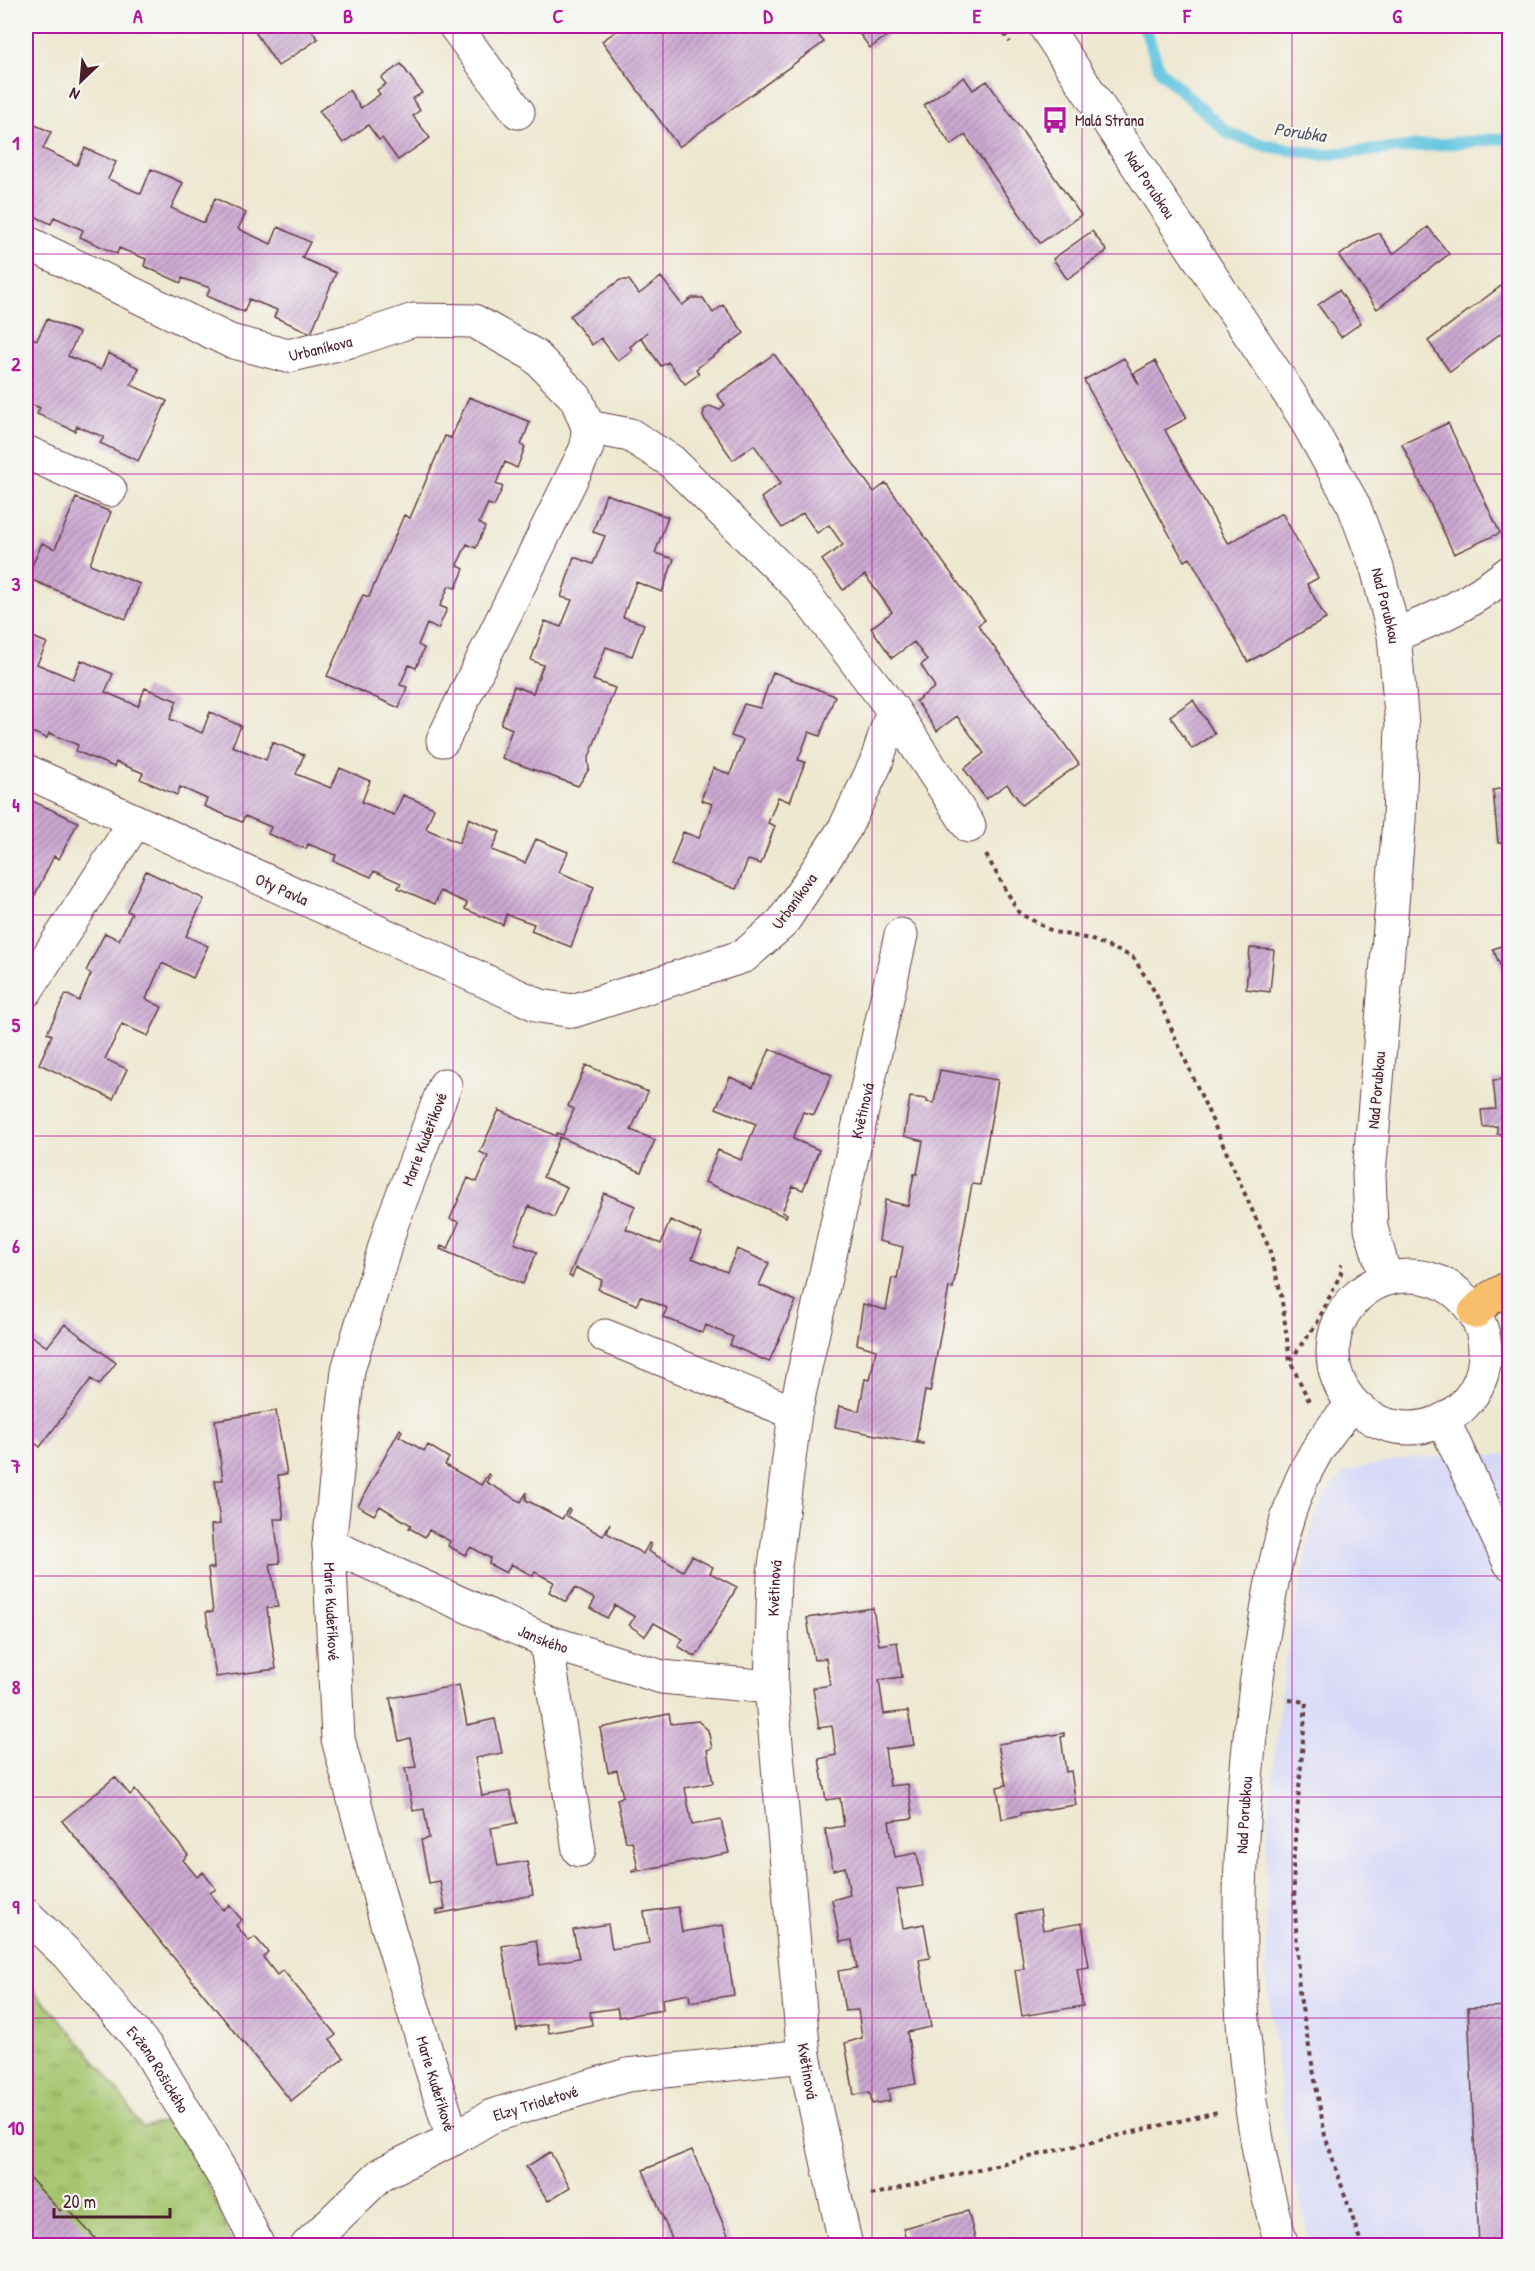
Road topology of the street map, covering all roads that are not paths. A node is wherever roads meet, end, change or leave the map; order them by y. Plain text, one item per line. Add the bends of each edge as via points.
1 (455, 26) edge
2 (1046, 26) edge
3 (518, 111) dead end
4 (26, 242) edge
5 (588, 427) junction
6 (26, 452) edge
7 (110, 490) dead end
8 (1509, 572) edge
9 (1394, 636) junction
10 (893, 710) junction
11 (443, 740) dead end
12 (26, 771) edge
13 (135, 822) junction
14 (969, 826) road end
15 (901, 935) dead end
16 (26, 991) edge
17 (540, 1006) joint
18 (445, 1085) dead end
19 (1386, 1279) junction
20 (1509, 1287) edge
21 (1475, 1312) junction
22 (605, 1336) dead end
23 (1354, 1405) junction
24 (795, 1413) junction
25 (1443, 1420) junction
26 (329, 1545) junction
27 (1509, 1563) edge
28 (546, 1641) junction
29 (771, 1687) junction
30 (579, 1850) dead end
31 (26, 1916) edge
32 (804, 2056) junction
33 (453, 2139) junction
34 (258, 2246) edge
35 (307, 2246) edge
36 (846, 2246) edge
37 (1282, 2246) edge

1 - 3 street
2 - 9 street, Nad Porubkou via 1302,413 1354,506 1377,568
4 - 5 street, Urbaníkova via 230,341 288,356 414,320 474,321 534,355 576,398
5 - 10 street via 630,435 671,461 801,590
5 - 11 street via 587,447
6 - 7 street
8 - 9 street via 1456,610
9 - 19 street, Nad Porubkou via 1402,725 1399,821 1369,1174 1371,1228
10 - 14 street
10 - 17 street, Urbaníkova via 876,763 844,828 782,923 744,956 573,1011
12 - 13 street, Oty Pavla
13 - 16 street
13 - 17 street, Oty Pavla
15 - 24 street, Květinová
18 - 26 street, Marie Kudeříkové via 392,1223 348,1370
19 - 21 street via 1406,1275 1445,1284
19 - 23 street via 1365,1288 1349,1303 1338,1322 1334,1365 1341,1386
20 - 21 highway
21 - 25 street via 1486,1352 1483,1373 1461,1409
22 - 24 street
23 - 25 street via 1380,1423 1396,1427 1428,1426
23 - 37 street, Nad Porubkou via 1342,1415 1310,1462 1283,1528 1255,1696 1239,1865 1249,2074 1261,2154
24 - 29 street, Květinová via 774,1574
25 - 27 street
26 - 28 street, Janského
26 - 33 street, Marie Kudeříkové via 338,1740 385,1917
28 - 29 street, Janského via 662,1677
28 - 30 street
29 - 32 street, Květinová
31 - 34 street, Evžena Rošického via 67,1954 148,2049 229,2185
32 - 33 street, Elzy Trioletové via 627,2075 492,2116
32 - 36 street, Květinová
33 - 35 street, Elzy Trioletové via 381,2174

